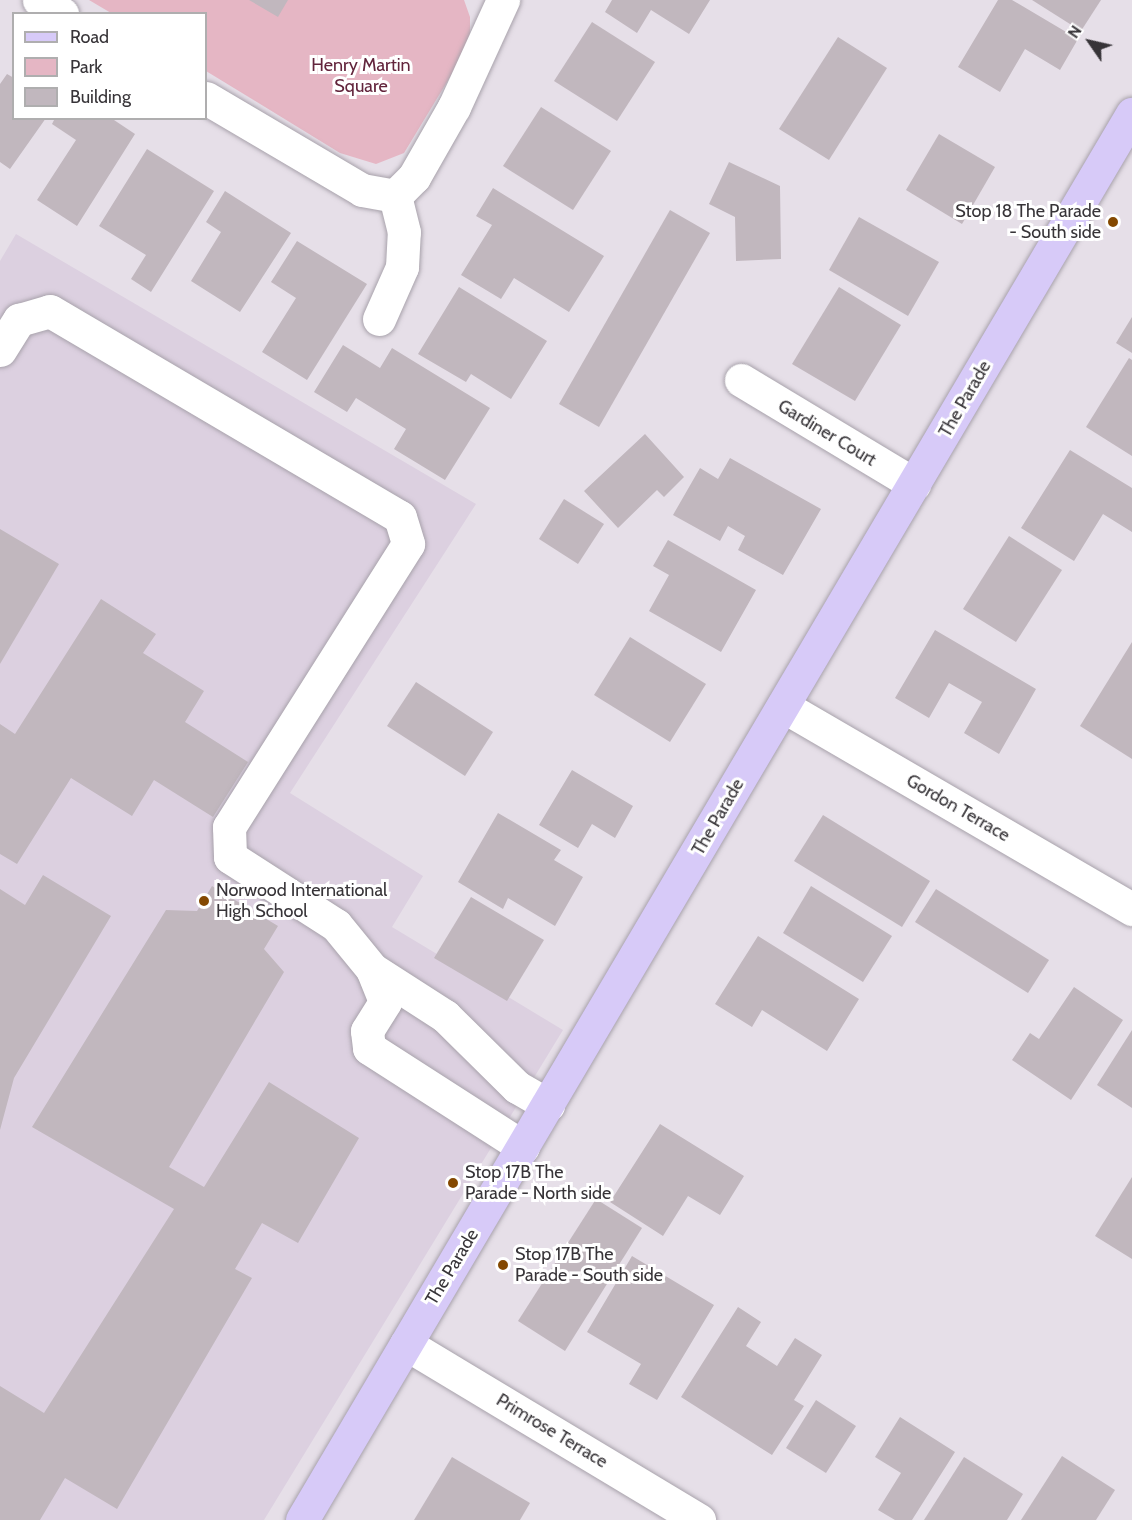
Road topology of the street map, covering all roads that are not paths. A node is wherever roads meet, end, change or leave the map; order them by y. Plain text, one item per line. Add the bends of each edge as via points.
1 (39, 0) edge
2 (500, 1) edge
3 (59, 12) edge
4 (207, 99) edge
5 (1132, 114) edge
6 (395, 196) junction
7 (379, 319) dead end
8 (0, 350) edge
9 (741, 380) dead end
10 (914, 484) junction
11 (783, 706) junction
12 (1132, 909) edge
13 (372, 969) junction
14 (548, 1105) junction
15 (523, 1147) junction
16 (405, 1344) junction
17 (302, 1520) edge
18 (699, 1520) edge

1 - 3 street
2 - 6 street via 454,107 414,177
4 - 6 street via 362,190
5 - 10 main road, The Parade
6 - 7 street via 404,232 402,267
8 - 13 street via 20,320 50,312 400,517 408,544 229,827 231,856 336,925
9 - 10 street, Gardiner Court
10 - 11 main road, The Parade
11 - 12 street, Gordon Terrace
11 - 14 main road, The Parade
13 - 14 street via 446,1016 517,1087
13 - 15 street via 385,1002 367,1031 369,1048
14 - 15 main road, The Parade
15 - 16 main road, The Parade
16 - 17 main road, The Parade
16 - 18 street, Primrose Terrace

